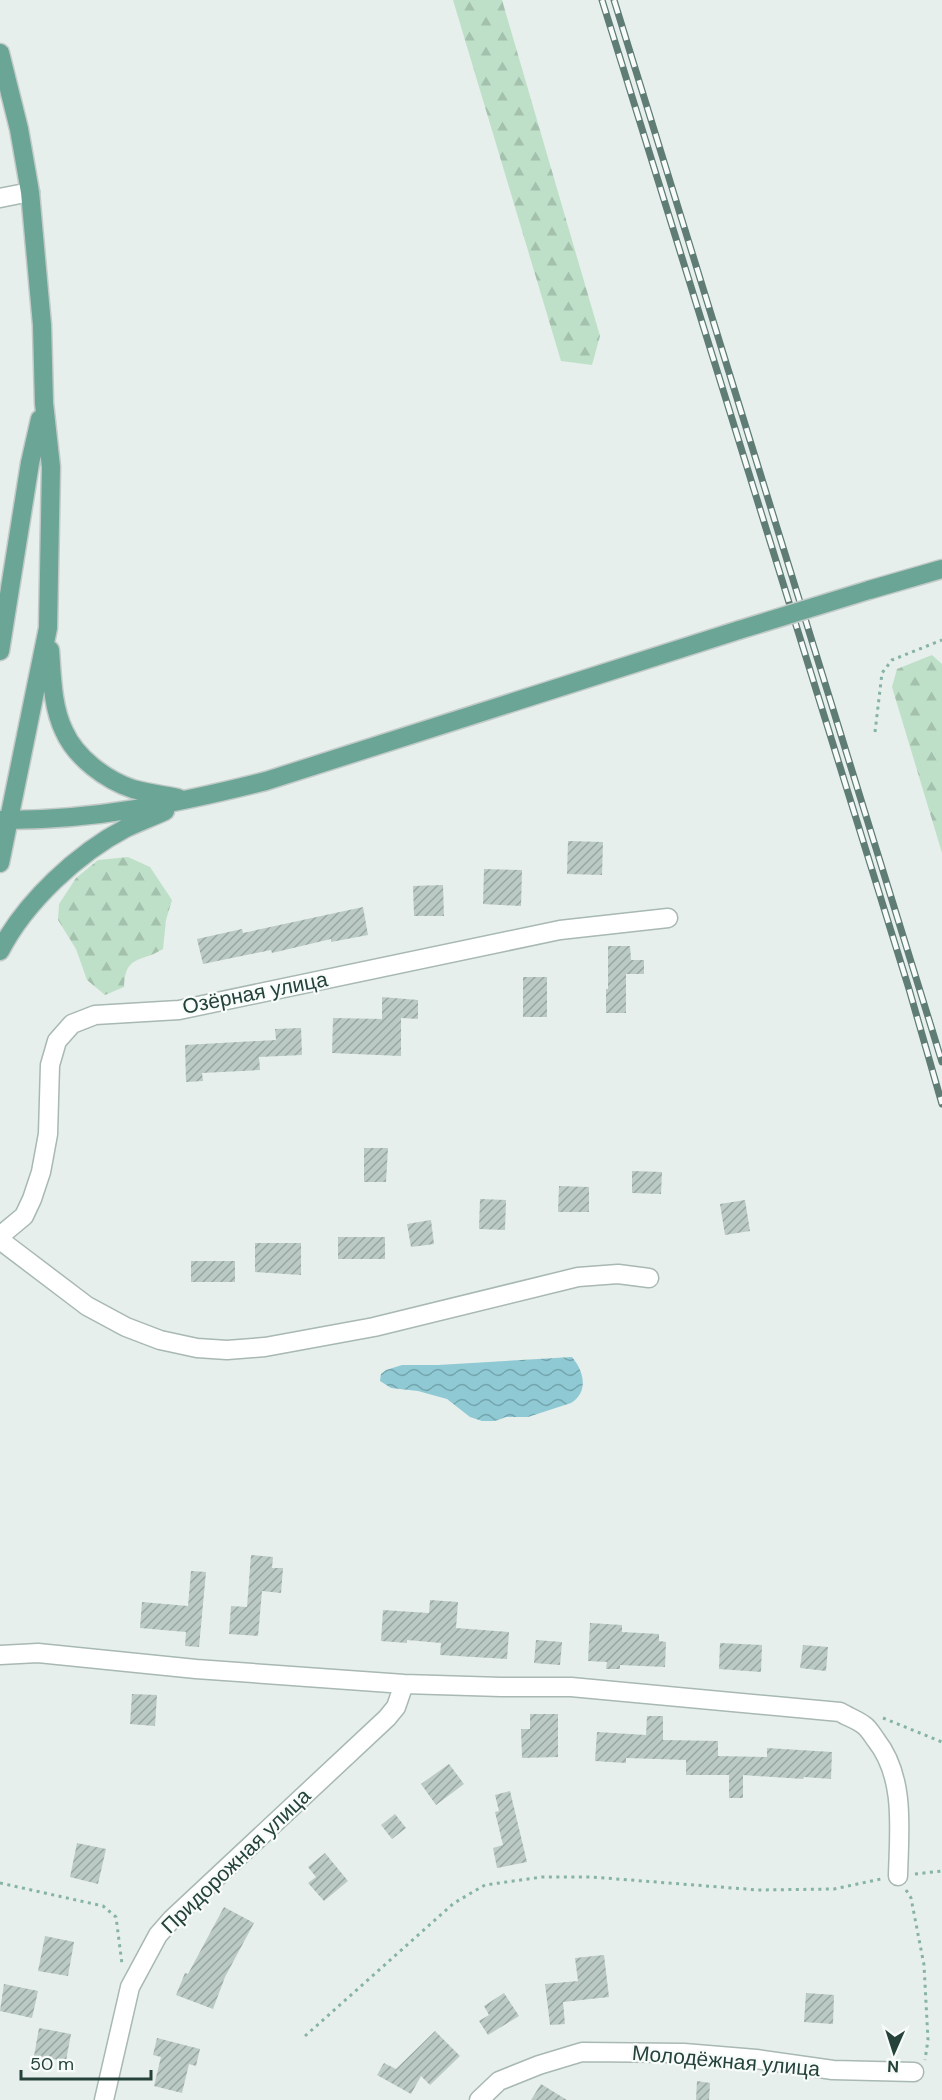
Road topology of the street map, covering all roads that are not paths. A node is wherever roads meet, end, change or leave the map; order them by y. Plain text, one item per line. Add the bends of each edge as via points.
1 (0, 53) edge
2 (30, 192) junction
3 (0, 198) edge
4 (44, 403) junction
5 (942, 568) edge
6 (48, 628) junction
7 (0, 651) edge
8 (192, 800) junction
9 (5, 820) edge
10 (0, 863) edge
11 (668, 918) dead end
12 (0, 951) edge
13 (0, 1238) edge
14 (649, 1278) dead end
15 (0, 1655) edge
16 (404, 1684) junction
17 (898, 1875) road end
18 (914, 2072) road end
19 (104, 2100) edge
20 (479, 2100) edge

1 - 2 main road
2 - 3 street
2 - 4 main road via 42,326
4 - 6 main road via 51,466
4 - 7 main road via 30,464
5 - 8 main road, bridge via 266,781
6 - 8 main road via 54,698 64,731 79,753 105,776 133,789
6 - 9 main road
8 - 9 main road via 115,813
8 - 12 main road via 126,828 74,862 22,916
9 - 10 main road
11 - 13 street, Озёрная улица via 560,930 179,1010 95,1015 72,1024 57,1041 50,1065 48,1134 35,1190 24,1216
13 - 14 street, Озёрная улица via 87,1306 126,1327 160,1340 226,1350 265,1347 374,1327 578,1277 618,1274
15 - 16 street via 38,1653
16 - 17 street via 571,1687 840,1712 865,1726 890,1764 897,1788
16 - 19 street, Придорожная улица via 396,1707 387,1718 158,1935 130,1987
18 - 20 street, Молодёжная улица via 833,2070 684,2053 582,2052 499,2082

